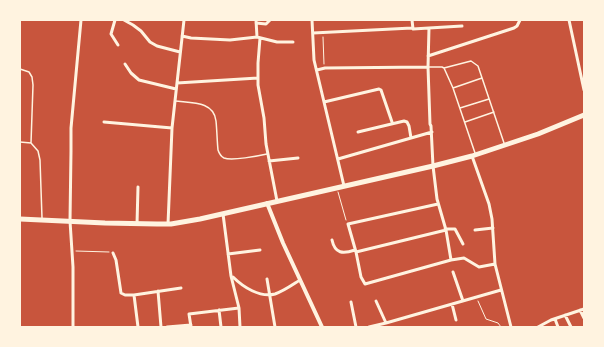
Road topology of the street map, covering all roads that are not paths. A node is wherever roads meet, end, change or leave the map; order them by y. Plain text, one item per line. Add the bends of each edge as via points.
1 (81, 20) edge
2 (115, 20) edge
3 (124, 20) edge
4 (184, 20) edge
5 (270, 20) edge
6 (312, 20) edge
7 (412, 20) edge
8 (520, 20) edge
9 (569, 20) edge
10 (256, 22) edge
11 (462, 26) dead end
12 (412, 28) junction
13 (429, 28) junction
14 (313, 33) junction
15 (182, 36) junction
16 (259, 38) junction
17 (293, 42) dead end
18 (118, 45) dead end
19 (180, 52) junction
20 (428, 56) junction
21 (125, 64) dead end
22 (428, 67) junction
23 (444, 68) junction
24 (20, 69) edge
25 (317, 70) junction
26 (258, 78) junction
27 (482, 78) junction
28 (177, 83) junction
29 (453, 88) junction
30 (176, 89) junction
31 (584, 90) edge
32 (489, 99) junction
33 (175, 101) junction
34 (324, 102) junction
35 (460, 108) junction
36 (494, 112) junction
37 (584, 115) edge
38 (104, 122) dead end
39 (392, 122) junction
40 (465, 123) junction
41 (172, 128) junction
42 (358, 132) dead end
43 (432, 132) junction
44 (410, 138) junction
45 (20, 142) edge
46 (31, 143) junction
47 (505, 146) junction
48 (268, 154) junction
49 (474, 155) junction
50 (298, 158) dead end
51 (338, 159) junction
52 (269, 161) junction
53 (433, 166) junction
54 (344, 186) junction
55 (138, 187) dead end
56 (277, 202) junction
57 (267, 204) junction
58 (438, 204) junction
59 (223, 214) junction
60 (20, 218) edge
61 (42, 220) junction
62 (70, 221) junction
63 (136, 224) junction
64 (168, 224) junction
65 (493, 228) junction
66 (446, 230) junction
67 (475, 230) dead end
68 (332, 240) dead end
69 (463, 244) dead end
70 (260, 250) dead end
71 (356, 251) junction
72 (113, 253) road end
73 (228, 254) junction
74 (451, 260) junction
75 (495, 264) junction
76 (453, 272) dead end
77 (232, 276) junction
78 (267, 279) dead end
79 (300, 280) junction
80 (181, 288) dead end
81 (501, 290) junction
82 (158, 291) junction
83 (269, 294) junction
84 (134, 295) junction
85 (463, 300) junction
86 (376, 301) dead end
87 (351, 302) dead end
88 (452, 304) junction
89 (239, 308) junction
90 (584, 308) edge
91 (219, 310) junction
92 (580, 310) junction
93 (565, 315) junction
94 (584, 318) edge
95 (555, 319) junction
96 (456, 320) dead end
97 (385, 325) edge
98 (191, 326) edge
99 (73, 327) edge
100 (138, 327) edge
101 (161, 327) edge
102 (167, 327) edge
103 (222, 327) edge
104 (240, 327) edge
105 (275, 327) edge
106 (322, 327) edge
107 (356, 327) edge
108 (369, 327) edge
109 (511, 327) edge
110 (538, 327) edge
111 (558, 327) edge
112 (571, 327) edge

1 - 62 street via 71,128
2 - 18 street via 112,36
3 - 19 street via 157,46
4 - 15 street
5 - 10 street via 266,24
6 - 14 street
7 - 12 street
8 - 20 street via 514,28
9 - 31 street
10 - 16 street
11 - 13 street
12 - 13 street
12 - 14 street
13 - 20 street
14 - 25 street
15 - 16 street via 230,40
15 - 19 street
16 - 17 street
16 - 26 street
19 - 28 street
20 - 22 street
21 - 30 street via 139,80
22 - 23 lane
22 - 25 street
22 - 43 street
23 - 27 lane via 473,62 478,66
23 - 29 lane
24 - 46 lane via 29,72 34,85
25 - 34 street
26 - 28 street
26 - 48 street
27 - 29 lane
27 - 32 lane
28 - 30 street
29 - 35 lane
30 - 33 street
32 - 35 lane
32 - 36 lane
33 - 41 street
33 - 48 lane via 205,106 212,110 216,120 219,154 223,158
34 - 39 street via 379,89
34 - 51 street
35 - 40 lane
36 - 40 lane
36 - 47 lane
37 - 47 highway
38 - 41 street
39 - 42 street
39 - 44 street via 407,122
40 - 49 lane
41 - 64 street
43 - 44 street
43 - 53 street
44 - 51 street
45 - 46 lane
46 - 61 lane via 40,155
47 - 49 highway
48 - 52 street
49 - 53 highway
49 - 65 street via 488,197
50 - 52 street
51 - 54 street
52 - 56 street
53 - 54 highway
53 - 58 street
54 - 56 highway
55 - 63 street
56 - 57 highway
57 - 59 highway
57 - 79 street
58 - 66 street
58 - 71 street via 348,224
59 - 64 highway
59 - 73 street
60 - 61 highway
61 - 62 highway
62 - 63 highway
62 - 99 street
63 - 64 highway
65 - 67 street
65 - 75 street
66 - 69 street via 455,229
66 - 71 street
66 - 74 street
68 - 71 street via 338,251
70 - 73 street
71 - 74 street via 365,284
72 - 84 street via 121,293
73 - 77 street
74 - 75 street via 464,258 478,267
75 - 81 street
76 - 85 street
77 - 83 street via 251,290
77 - 89 street
78 - 83 street
79 - 83 street via 274,294
79 - 106 street
80 - 82 street
81 - 85 street
81 - 109 street
82 - 84 street
82 - 101 street
83 - 105 street
84 - 100 street
85 - 88 street
86 - 97 street
87 - 107 street
88 - 96 street
88 - 97 street
89 - 91 street
89 - 104 street
90 - 92 street
91 - 98 street via 189,314
91 - 103 street
92 - 93 street
92 - 94 street
93 - 95 street
93 - 112 street
95 - 110 street
95 - 111 street
97 - 108 street
98 - 102 street

